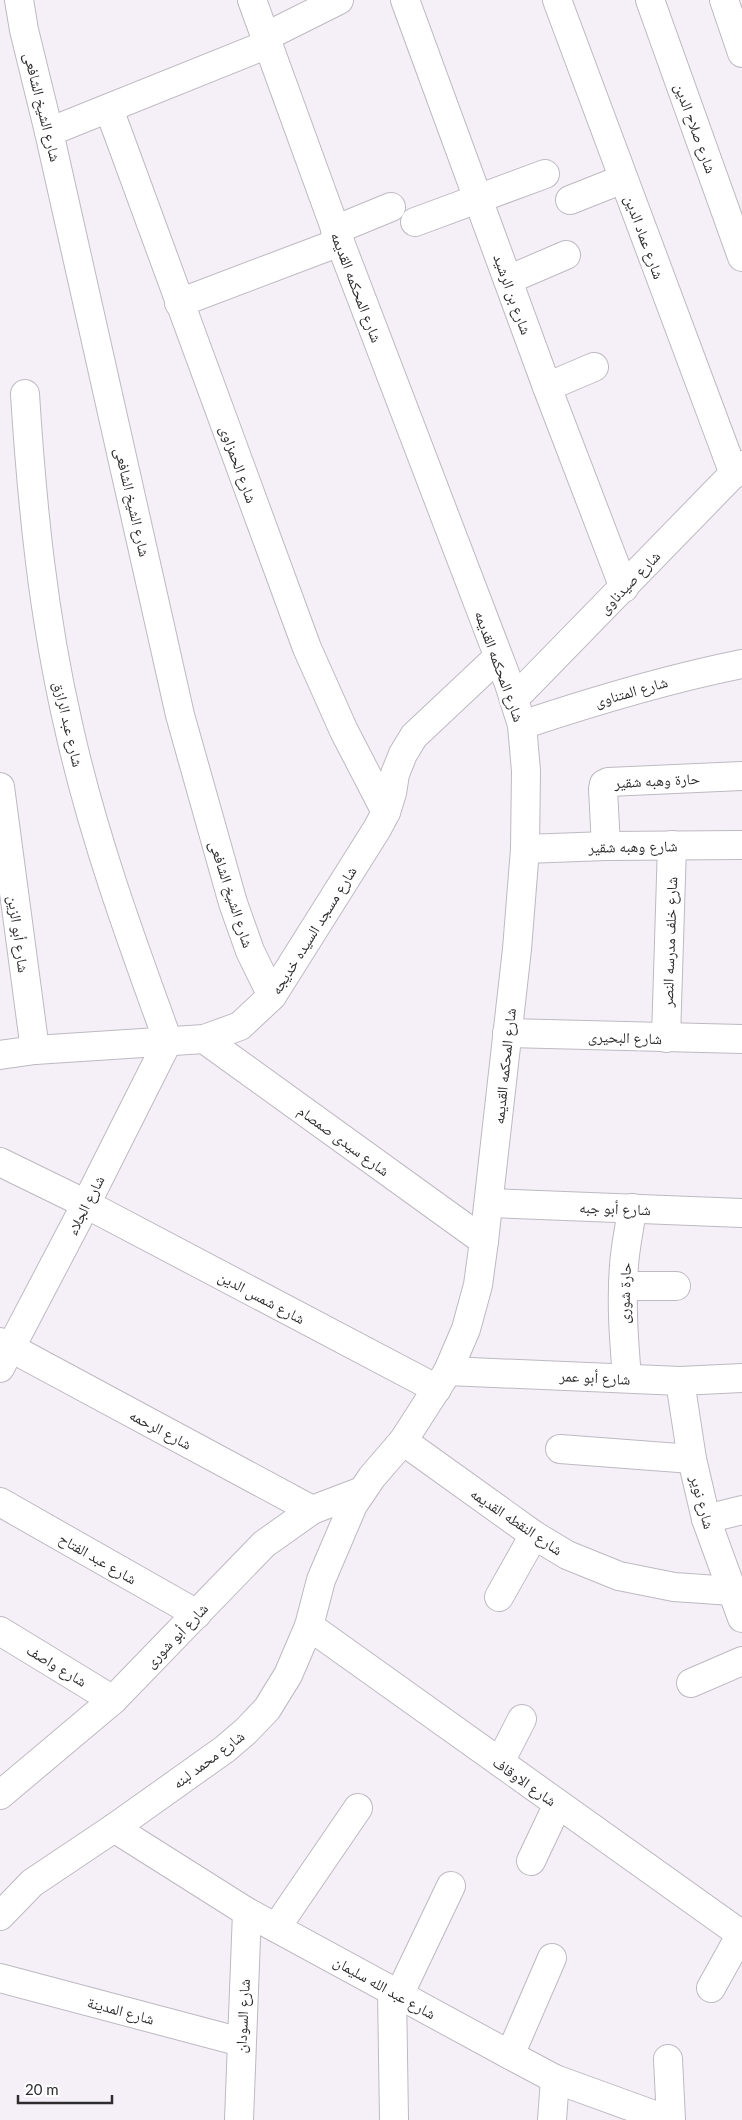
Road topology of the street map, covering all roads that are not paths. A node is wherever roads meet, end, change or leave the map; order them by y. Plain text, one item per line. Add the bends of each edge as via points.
1 (19, 0) edge
2 (252, 0) edge
3 (339, 0) edge
4 (405, 0) edge
5 (557, 0) edge
6 (650, 0) edge
7 (724, 0) edge
8 (12, 30) edge
9 (266, 41) junction
10 (742, 53) edge
11 (109, 109) junction
12 (50, 132) junction
13 (545, 174) dead end
14 (623, 179) junction
15 (478, 199) junction
16 (570, 200) dead end
17 (391, 207) dead end
18 (415, 222) dead end
19 (338, 236) junction
20 (566, 255) dead end
21 (742, 256) edge
22 (508, 280) junction
23 (179, 303) junction
24 (594, 367) dead end
25 (547, 387) junction
26 (25, 394) dead end
27 (740, 469) edge
28 (624, 588) junction
29 (498, 658) junction
30 (742, 664) edge
31 (514, 699) junction
32 (522, 725) junction
33 (742, 776) edge
34 (0, 787) edge
35 (386, 812) junction
36 (672, 845) junction
37 (606, 846) junction
38 (742, 846) edge
39 (525, 849) junction
40 (272, 996) junction
41 (507, 1033) junction
42 (666, 1038) junction
43 (204, 1039) junction
44 (742, 1039) edge
45 (168, 1041) junction
46 (35, 1050) junction
47 (0, 1054) edge
48 (0, 1162) edge
49 (489, 1203) junction
50 (86, 1204) junction
51 (632, 1208) junction
52 (742, 1213) edge
53 (484, 1241) junction
54 (623, 1286) junction
55 (676, 1286) dead end
56 (3, 1353) edge
57 (627, 1378) junction
58 (742, 1378) edge
59 (442, 1380) junction
60 (680, 1381) junction
61 (402, 1441) junction
62 (560, 1449) dead end
63 (692, 1459) junction
64 (362, 1491) junction
65 (0, 1502) edge
66 (312, 1510) junction
67 (742, 1510) edge
68 (706, 1519) junction
69 (534, 1535) junction
70 (733, 1579) edge
71 (499, 1596) dead end
72 (196, 1614) junction
73 (742, 1618) edge
74 (309, 1626) junction
75 (0, 1631) edge
76 (742, 1662) edge
77 (691, 1683) dead end
78 (113, 1700) junction
79 (522, 1719) dead end
80 (500, 1762) junction
81 (0, 1795) edge
82 (558, 1804) junction
83 (358, 1808) dead end
84 (114, 1828) junction
85 (530, 1862) dead end
86 (450, 1886) dead end
87 (247, 1912) junction
88 (0, 1916) edge
89 (276, 1928) junction
90 (742, 1934) edge
91 (552, 1958) dead end
92 (0, 1978) edge
93 (711, 1988) dead end
94 (395, 1993) junction
95 (241, 2042) junction
96 (510, 2055) junction
97 (668, 2060) dead end
98 (555, 2079) junction
99 (239, 2120) edge
100 (394, 2120) edge
101 (552, 2120) edge
102 (670, 2120) edge

1 - 8 street, شارع الشيخ الشافعى
2 - 9 street, شارع المحكمه القديمه
3 - 9 street
4 - 15 street, شارع بن الرشيد
5 - 14 street, شارع عماد الدين
6 - 21 street, شارع صلاح الدين
7 - 10 street
8 - 12 street, شارع الشيخ الشافعى
9 - 11 street
9 - 19 street, شارع المحكمه القديمه
11 - 12 street
11 - 23 street, شارع الحمزاوى
12 - 40 street, شارع الشيخ الشافعى via 180,715 233,904
13 - 15 street
14 - 16 street
14 - 27 street, شارع عماد الدين
15 - 18 street
15 - 22 street, شارع بن الرشيد
17 - 19 street
19 - 23 street
19 - 29 street, شارع المحكمه القديمه
20 - 22 street
22 - 25 street, شارع بن الرشيد
23 - 35 street, شارع الحمزاوى via 307,648 344,731
24 - 25 street
25 - 28 street, شارع بن الرشيد
26 - 45 street, شارع عبد الرازق via 32,505 46,615 68,725 96,832
27 - 28 street, شارع صيدناوى
28 - 31 street, شارع صيدناوى
29 - 31 street, شارع المحكمه القديمه
29 - 35 street, شارع مسجد السيده خديجه via 414,736 402,754
30 - 32 street, شارع المتناوى via 609,696
31 - 32 street, شارع المحكمه القديمه
32 - 39 street, شارع المحكمه القديمه via 526,771
33 - 37 street, حارة وهبه شقير via 604,784
34 - 46 street, شارع أبو الزين
35 - 40 street, شارع مسجد السيده خديجه
36 - 37 street, شارع وهبه شقير
36 - 38 street, شارع وهبه شقير
36 - 42 street, شارع خلف مدرسه النصر
37 - 39 street, شارع وهبه شقير
39 - 41 street, شارع المحكمه القديمه
40 - 43 street, شارع مسجد السيده خديجه via 240,1026
41 - 42 street, شارع البحيرى
41 - 49 street, شارع المحكمه القديمه
42 - 44 street, شارع البحيرى
43 - 45 street, شارع مسجد السيده خديجه
43 - 53 street, شارع سيدى صمصام
45 - 46 street, شارع مسجد السيده خديجه
45 - 50 street, شارع الجلاء
46 - 47 street, شارع مسجد السيده خديجه
48 - 50 street, شارع شمس الدين
49 - 51 street, شارع أبو جبه
49 - 53 street, شارع المحكمه القديمه
50 - 56 street, شارع الجلاء
50 - 59 street, شارع شمس الدين
51 - 52 street, شارع أبو جبه
51 - 54 street, حارة شورى
53 - 59 street, شارع المحكمه القديمه via 476,1294 466,1329
54 - 55 street
54 - 57 street, حارة شورى via 622,1322
56 - 66 street, شارع الرحمه
57 - 59 street, شارع أبو عمر
57 - 60 street, شارع أبو عمر
58 - 60 street, شارع أبو عمر
59 - 61 street, شارع المحكمه القديمه
60 - 63 street, شارع نوير
61 - 64 street, شارع محمد لبنه
61 - 69 street, شارع النقطه القديمه
62 - 63 street
63 - 68 street, شارع نوير
64 - 66 street, شارع أبو شورى
64 - 74 street, شارع محمد لبنه via 321,1580
65 - 72 street, شارع عبد الفتاح
66 - 72 street, شارع أبو شورى via 264,1544
67 - 68 street
68 - 70 street, شارع نوير
69 - 70 street, شارع النقطه القديمه via 568,1555 619,1576 674,1587
69 - 71 street
70 - 73 street, شارع نوير
72 - 78 street, شارع أبو شورى
74 - 80 street, شارع الاوقاف
74 - 84 street, شارع محمد لبنه via 288,1675 267,1708 246,1731
75 - 78 street, شارع واصف
76 - 77 street
78 - 81 street, شارع أبو شورى
79 - 80 street
80 - 82 street, شارع الاوقاف
82 - 85 street
82 - 90 street, شارع الاوقاف
83 - 89 street
84 - 87 street, شارع عبد الله سليمان
84 - 88 street, شارع محمد لبنه via 32,1883
86 - 94 street
87 - 89 street, شارع عبد الله سليمان
87 - 95 street, شارع السودان
89 - 94 street, شارع عبد الله سليمان
90 - 93 street
91 - 96 street
92 - 95 street, شارع المدينة
94 - 96 street, شارع عبد الله سليمان
94 - 100 street
95 - 99 street, شارع السودان
96 - 98 street, شارع عبد الله سليمان
97 - 102 street
98 - 101 street
98 - 102 street, شارع عبد الله سليمان

